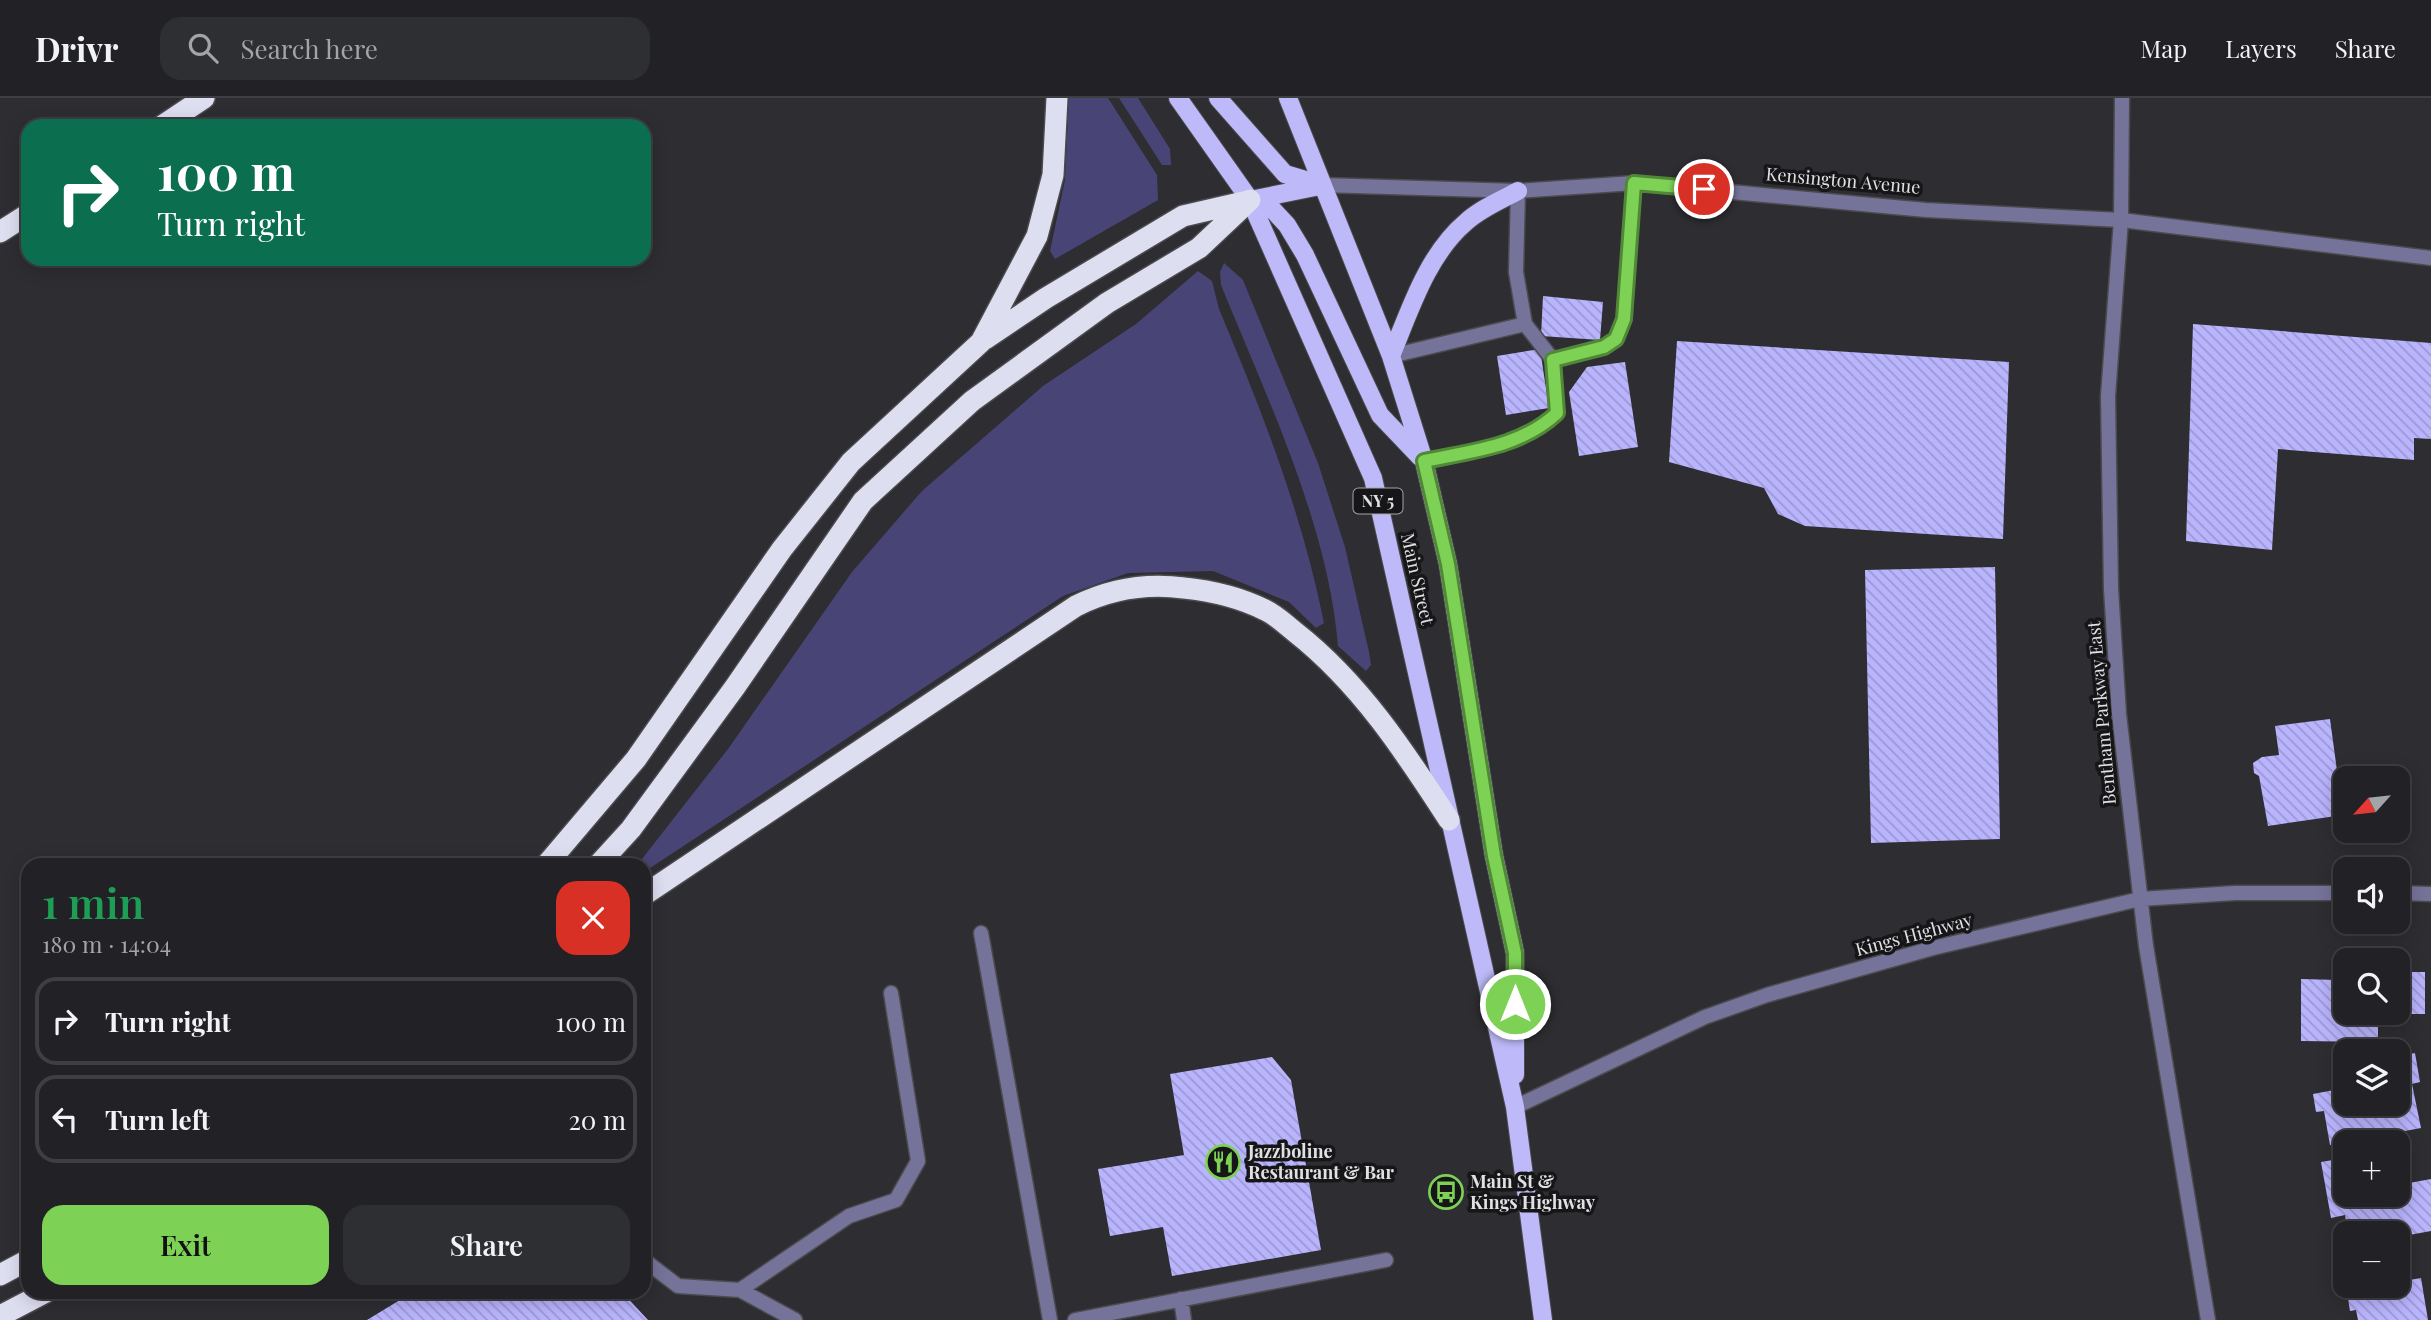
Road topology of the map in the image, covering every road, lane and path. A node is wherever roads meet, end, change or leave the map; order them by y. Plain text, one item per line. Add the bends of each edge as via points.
1 (204, 98) edge
2 (1058, 98) edge
3 (1178, 98) edge
4 (1218, 98) edge
5 (1287, 98) edge
6 (2122, 98) edge
7 (172, 119) edge
8 (1634, 183) junction
9 (1322, 185) junction
10 (1518, 191) junction
11 (1250, 200) junction
12 (21, 218) edge
13 (2121, 220) junction
14 (0, 232) edge
15 (2431, 258) edge
16 (1525, 324) junction
17 (981, 342) junction
18 (1391, 356) junction
19 (1553, 360) junction
20 (1424, 461) junction
21 (1450, 820) junction
22 (552, 858) edge
23 (604, 858) edge
24 (651, 890) edge
25 (2333, 893) edge
26 (2410, 893) edge
27 (2431, 894) edge
28 (2140, 899) junction
29 (981, 933) dead end
30 (891, 993) dead end
31 (1515, 1107) junction
32 (1386, 1260) dead end
33 (21, 1264) edge
34 (651, 1265) edge
35 (0, 1275) edge
36 (740, 1290) junction
37 (33, 1299) edge
38 (1181, 1299) junction
39 (0, 1316) edge
40 (795, 1320) edge
41 (1050, 1320) edge
42 (1074, 1320) edge
43 (1184, 1320) edge
44 (1543, 1320) edge
45 (2208, 1320) edge

1 - 7 highway
2 - 17 highway via 1053,175 1037,236
3 - 11 main road, Main Street / NY 5
4 - 9 main road via 1285,174
5 - 9 main road, Main Street / NY 5
6 - 13 street, Bentham Parkway East
8 - 10 street, Kensington Avenue
8 - 13 street, Kensington Avenue via 1926,210
8 - 19 street via 1624,319 1616,339 1604,347
9 - 10 street, Kensington Avenue
9 - 11 main road, Kensington Avenue
9 - 18 main road, Main Street / NY 5
10 - 16 street via 1516,272
10 - 18 main road via 1466,221 1443,250 1417,292
11 - 17 highway via 1183,216
11 - 20 main road via 1273,210 1287,225 1306,255 1380,415
11 - 21 main road, Main Street / NY 5 via 1373,478
11 - 23 highway via 1199,248 1107,303 972,401 863,501 735,687
12 - 14 highway
13 - 15 street, Kensington Avenue
13 - 28 street, Bentham Parkway East via 2108,396 2111,589 2119,714
16 - 18 street
16 - 19 street
17 - 22 highway via 851,462 782,550 636,759
18 - 20 main road, Main Street / NY 5
19 - 20 street via 1557,413 1545,424 1515,441
20 - 31 main road, Main Street / NY 5 via 1448,564 1494,856 1515,953
21 - 24 highway via 1401,744 1359,694 1268,610 1222,593 1170,586 1129,587 1076,606
21 - 31 main road, Main Street / NY 5
25 - 28 street, Kings Highway
26 - 27 street
28 - 31 street, Kings Highway via 1933,948 1767,995 1705,1017
28 - 45 street, Bentham Parkway East
29 - 41 street
30 - 36 street via 918,1161 896,1200 849,1216
31 - 44 main road, Main Street / NY 5
32 - 38 street
33 - 35 highway
34 - 36 street via 678,1286
36 - 40 street
37 - 39 highway
38 - 42 street
38 - 43 street

